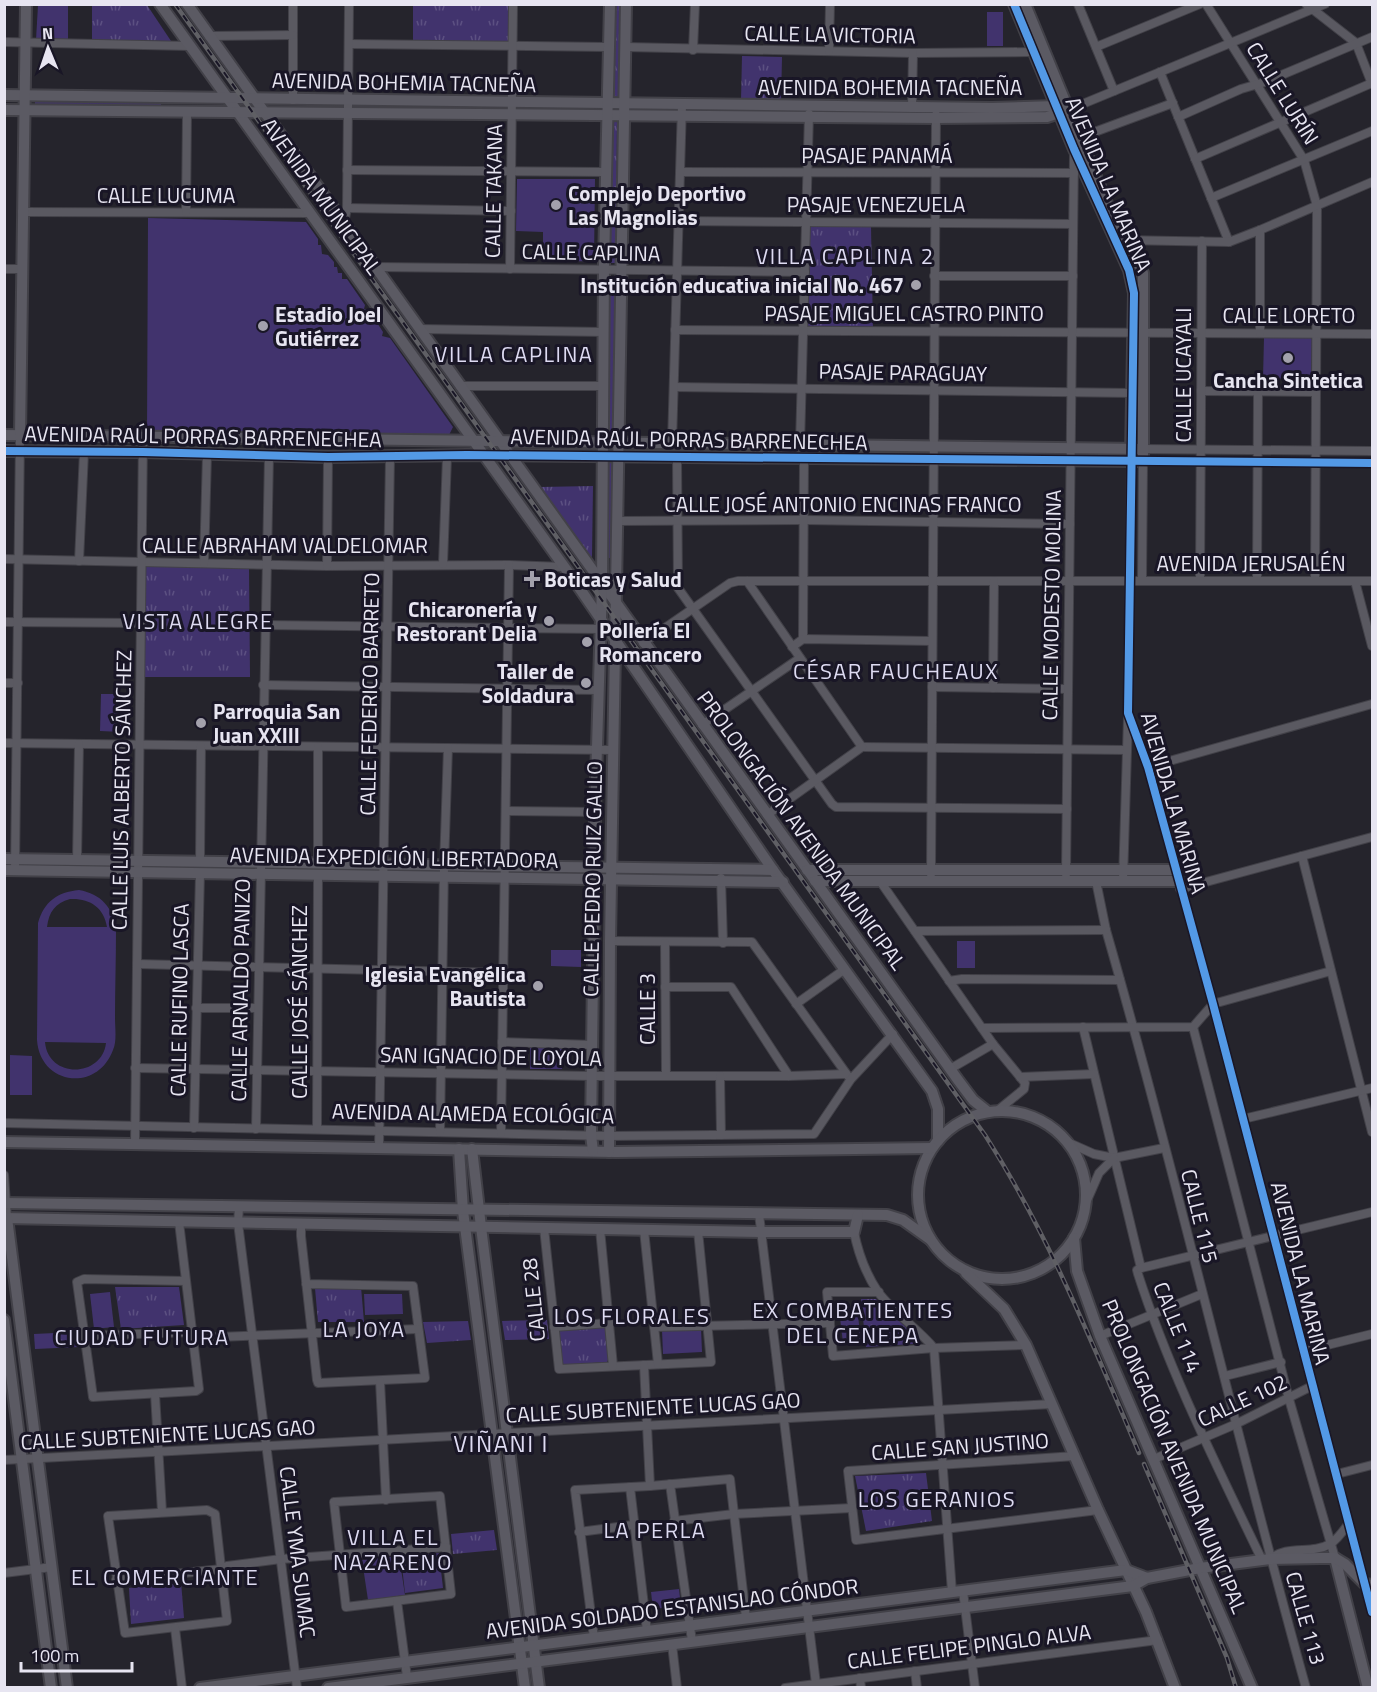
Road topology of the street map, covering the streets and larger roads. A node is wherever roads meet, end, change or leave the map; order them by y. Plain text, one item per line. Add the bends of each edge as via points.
1 (26, 4) edge
2 (160, 4) edge
3 (187, 4) edge
4 (293, 4) edge
5 (349, 4) edge
6 (513, 4) edge
7 (610, 4) edge
8 (626, 4) edge
9 (695, 4) edge
10 (830, 4) edge
11 (1014, 4) edge
12 (1025, 4) edge
13 (1078, 4) edge
14 (1200, 4) edge
15 (1206, 4) edge
16 (1326, 4) edge
17 (1309, 7) edge
18 (293, 35) junction
19 (209, 36) junction
20 (1372, 37) edge
21 (4, 42) edge
22 (25, 43) junction
23 (1356, 43) junction
24 (349, 44) junction
25 (1231, 45) junction
26 (190, 46) junction
27 (513, 46) junction
28 (608, 47) junction
29 (625, 47) junction
30 (1096, 47) junction
31 (693, 50) junction
32 (829, 51) junction
33 (1033, 52) junction
34 (913, 53) junction
35 (1160, 72) junction
36 (1372, 83) edge
37 (1256, 85) junction
38 (1114, 91) junction
39 (4, 95) edge
40 (24, 96) junction
41 (171, 98) junction
42 (228, 99) junction
43 (255, 99) junction
44 (293, 100) junction
45 (348, 100) junction
46 (512, 103) junction
47 (1173, 103) junction
48 (912, 108) junction
49 (4, 110) edge
50 (607, 110) junction
51 (624, 110) junction
52 (682, 110) junction
53 (1061, 110) junction
54 (24, 111) junction
55 (171, 112) junction
56 (187, 112) junction
57 (809, 112) junction
58 (238, 113) junction
59 (264, 113) junction
60 (936, 113) junction
61 (348, 114) junction
62 (512, 115) junction
63 (1178, 117) junction
64 (1280, 124) junction
65 (1372, 131) edge
66 (1080, 137) junction
67 (1074, 149) junction
68 (1196, 159) junction
69 (1304, 160) junction
70 (347, 170) junction
71 (511, 171) junction
72 (606, 172) junction
73 (680, 172) junction
74 (935, 172) junction
75 (808, 173) junction
76 (1074, 173) junction
77 (1372, 182) edge
78 (1211, 198) junction
79 (1317, 206) junction
80 (347, 208) junction
81 (511, 211) junction
82 (22, 212) junction
83 (186, 212) junction
84 (310, 213) junction
85 (679, 221) junction
86 (807, 222) junction
87 (344, 223) junction
88 (935, 223) junction
89 (1073, 224) junction
90 (1260, 230) junction
91 (1118, 240) junction
92 (1202, 240) junction
93 (1229, 242) junction
94 (376, 267) junction
95 (4, 269) edge
96 (22, 269) junction
97 (510, 269) junction
98 (604, 270) junction
99 (621, 270) junction
100 (677, 271) junction
101 (805, 272) junction
102 (934, 276) junction
103 (1073, 276) junction
104 (420, 329) junction
105 (675, 330) junction
106 (804, 331) junction
107 (604, 332) junction
108 (934, 332) junction
109 (1072, 332) junction
110 (1138, 333) junction
111 (1202, 333) junction
112 (1260, 333) junction
113 (1316, 333) junction
114 (1372, 334) edge
115 (460, 386) junction
116 (603, 386) junction
117 (674, 387) junction
118 (802, 388) junction
119 (934, 390) junction
120 (1201, 391) junction
121 (1258, 391) junction
122 (1071, 392) junction
123 (1316, 392) junction
124 (1132, 393) junction
125 (4, 435) edge
126 (20, 436) junction
127 (143, 437) junction
128 (473, 441) junction
129 (501, 441) junction
130 (602, 442) junction
131 (618, 442) junction
132 (672, 443) junction
133 (800, 445) junction
134 (933, 446) junction
135 (1071, 448) junction
136 (1137, 448) junction
137 (1201, 449) junction
138 (1258, 450) junction
139 (1316, 450) junction
140 (1372, 451) edge
141 (4, 452) edge
142 (21, 452) junction
143 (84, 452) junction
144 (143, 452) junction
145 (207, 455) junction
146 (511, 455) junction
147 (268, 456) junction
148 (484, 456) junction
149 (602, 456) junction
150 (618, 456) junction
151 (328, 457) junction
152 (390, 457) junction
153 (447, 457) junction
154 (676, 457) junction
155 (804, 458) junction
156 (933, 459) junction
157 (1071, 460) junction
158 (1137, 461) junction
159 (1201, 462) junction
160 (1258, 462) junction
161 (1316, 463) junction
162 (1372, 463) edge
163 (677, 520) junction
164 (804, 520) junction
165 (617, 521) junction
166 (933, 523) junction
167 (1070, 524) junction
168 (4, 560) edge
169 (19, 560) junction
170 (79, 561) junction
171 (141, 562) junction
172 (204, 563) junction
173 (443, 564) junction
174 (616, 564) junction
175 (266, 565) junction
176 (509, 565) junction
177 (327, 566) junction
178 (389, 566) junction
179 (602, 566) junction
180 (564, 567) junction
181 (583, 568) junction
182 (747, 581) junction
183 (803, 581) junction
184 (1069, 581) junction
185 (1130, 581) junction
186 (1142, 581) junction
187 (1200, 581) junction
188 (1257, 581) junction
189 (1315, 581) junction
190 (1355, 581) junction
191 (1372, 581) edge
192 (932, 582) junction
193 (994, 582) junction
194 (602, 585) junction
195 (578, 586) joint
196 (616, 607) junction
197 (693, 609) junction
198 (4, 622) edge
199 (18, 622) junction
200 (141, 623) junction
201 (600, 624) junction
202 (264, 625) junction
203 (388, 626) junction
204 (508, 628) junction
205 (616, 639) junction
206 (803, 639) junction
207 (932, 641) junction
208 (643, 643) junction
209 (1372, 646) edge
210 (792, 647) junction
211 (800, 658) junction
212 (4, 683) edge
213 (18, 683) junction
214 (263, 685) junction
215 (387, 687) junction
216 (932, 687) junction
217 (507, 688) junction
218 (993, 688) junction
219 (1068, 688) junction
220 (597, 690) junction
221 (752, 692) junction
222 (1372, 704) edge
223 (1128, 713) junction
224 (702, 725) junction
225 (4, 743) edge
226 (17, 744) junction
227 (79, 744) junction
228 (139, 745) junction
229 (201, 746) junction
230 (262, 746) junction
231 (318, 747) junction
232 (862, 747) junction
233 (386, 748) junction
234 (448, 748) junction
235 (932, 748) junction
236 (506, 749) junction
237 (596, 750) junction
238 (613, 750) junction
239 (1067, 750) junction
240 (1127, 750) junction
241 (1148, 767) junction
242 (816, 780) junction
243 (931, 808) junction
244 (1067, 808) junction
245 (506, 811) junction
246 (595, 812) junction
247 (767, 815) junction
248 (1372, 837) edge
249 (1302, 856) junction
250 (10, 859) edge
251 (77, 860) junction
252 (138, 861) junction
253 (505, 866) junction
254 (200, 867) junction
255 (260, 868) junction
256 (594, 868) junction
257 (611, 868) junction
258 (318, 869) junction
259 (721, 869) junction
260 (10, 870) edge
261 (384, 870) junction
262 (773, 870) junction
263 (807, 870) junction
264 (444, 871) junction
265 (138, 872) junction
266 (931, 875) junction
267 (1066, 875) junction
268 (1123, 875) junction
269 (505, 878) junction
270 (594, 880) junction
271 (611, 880) junction
272 (1177, 880) junction
273 (815, 881) junction
274 (880, 881) junction
275 (1096, 881) junction
276 (721, 882) junction
277 (783, 882) junction
278 (1106, 930) junction
279 (915, 931) junction
280 (610, 941) junction
281 (665, 943) junction
282 (723, 943) junction
283 (137, 964) junction
284 (198, 965) junction
285 (259, 967) junction
286 (317, 968) junction
287 (845, 969) junction
288 (382, 970) junction
289 (442, 971) junction
290 (1332, 971) junction
291 (503, 973) junction
292 (1120, 980) junction
293 (949, 981) junction
294 (665, 987) junction
295 (796, 1004) junction
296 (1213, 1004) junction
297 (196, 1008) junction
298 (258, 1008) junction
299 (1132, 1026) junction
300 (1193, 1027) junction
301 (982, 1028) junction
302 (1083, 1028) junction
303 (893, 1034) junction
304 (502, 1042) junction
305 (993, 1044) junction
306 (593, 1045) junction
307 (135, 1068) junction
308 (195, 1069) junction
309 (950, 1069) junction
310 (257, 1070) junction
311 (317, 1071) junction
312 (380, 1072) junction
313 (441, 1074) junction
314 (502, 1074) junction
315 (1094, 1074) junction
316 (592, 1076) junction
317 (609, 1076) junction
318 (666, 1076) junction
319 (720, 1076) junction
320 (789, 1077) junction
321 (848, 1077) junction
322 (1020, 1077) junction
323 (1372, 1088) edge
324 (1362, 1091) junction
325 (993, 1112) junction
326 (1243, 1119) junction
327 (4, 1123) edge
328 (135, 1127) junction
329 (194, 1128) junction
330 (256, 1129) junction
331 (317, 1129) junction
332 (379, 1130) junction
333 (440, 1132) junction
334 (1372, 1132) edge
335 (501, 1133) junction
336 (814, 1134) junction
337 (591, 1135) junction
338 (721, 1135) junction
339 (609, 1136) junction
340 (4, 1142) edge
341 (1066, 1142) junction
342 (135, 1143) junction
343 (935, 1144) junction
344 (379, 1148) junction
345 (1164, 1148) junction
346 (459, 1149) junction
347 (472, 1149) junction
348 (816, 1150) junction
349 (592, 1151) junction
350 (609, 1152) junction
351 (1114, 1158) junction
352 (4, 1175) edge
353 (5, 1203) edge
354 (1085, 1205) junction
355 (239, 1207) junction
356 (463, 1211) junction
357 (479, 1211) junction
358 (1372, 1212) edge
359 (759, 1214) junction
360 (858, 1215) junction
361 (6, 1218) edge
362 (179, 1222) junction
363 (238, 1223) junction
364 (301, 1224) junction
365 (466, 1225) junction
366 (480, 1227) junction
367 (544, 1228) junction
368 (600, 1228) junction
369 (644, 1230) junction
370 (698, 1231) junction
371 (760, 1232) junction
372 (854, 1232) junction
373 (1274, 1237) junction
374 (1074, 1238) junction
375 (931, 1240) junction
376 (1249, 1243) junction
377 (1192, 1257) junction
378 (959, 1267) junction
379 (1141, 1268) junction
380 (186, 1281) junction
381 (306, 1284) junction
382 (879, 1292) junction
383 (1202, 1294) junction
384 (1151, 1315) junction
385 (5, 1322) edge
386 (21, 1323) junction
387 (493, 1323) junction
388 (609, 1323) junction
389 (771, 1323) junction
390 (830, 1323) junction
391 (478, 1324) junction
392 (707, 1325) junction
393 (554, 1327) junction
394 (654, 1327) junction
395 (418, 1329) junction
396 (312, 1334) junction
397 (1372, 1334) edge
398 (192, 1335) junction
399 (84, 1336) junction
400 (252, 1336) junction
401 (1100, 1336) junction
402 (1026, 1345) junction
403 (934, 1348) junction
404 (1304, 1350) junction
405 (1281, 1362) junction
406 (658, 1364) junction
407 (644, 1365) junction
408 (613, 1366) junction
409 (1225, 1376) junction
410 (380, 1381) junction
411 (1312, 1386) junction
412 (155, 1394) junction
413 (1289, 1399) junction
414 (1052, 1404) junction
415 (937, 1410) junction
416 (783, 1418) junction
417 (1236, 1424) junction
418 (647, 1425) junction
419 (507, 1432) junction
420 (492, 1433) junction
421 (1204, 1439) junction
422 (382, 1440) junction
423 (266, 1446) junction
424 (159, 1452) junction
425 (1075, 1456) junction
426 (38, 1458) junction
427 (1154, 1459) junction
428 (22, 1460) junction
429 (4, 1461) edge
430 (1372, 1464) edge
431 (942, 1465) junction
432 (1337, 1474) junction
433 (670, 1484) junction
434 (650, 1486) junction
435 (630, 1487) junction
436 (386, 1500) junction
437 (852, 1508) junction
438 (1098, 1510) junction
439 (162, 1512) junction
440 (795, 1512) junction
441 (734, 1514) junction
442 (674, 1521) junction
443 (1350, 1523) junction
444 (633, 1525) junction
445 (947, 1529) junction
446 (579, 1532) junction
447 (520, 1539) junction
448 (506, 1540) junction
449 (1330, 1544) junction
450 (446, 1547) junction
451 (340, 1556) junction
452 (1335, 1558) junction
453 (280, 1559) junction
454 (1266, 1559) junction
455 (52, 1567) junction
456 (1200, 1568) junction
457 (36, 1569) junction
458 (222, 1569) junction
459 (1126, 1570) junction
460 (4, 1573) edge
461 (1147, 1578) junction
462 (116, 1581) junction
463 (1369, 1585) edge
464 (1133, 1586) junction
465 (963, 1591) junction
466 (952, 1592) junction
467 (397, 1601) junction
468 (965, 1607) junction
469 (807, 1611) junction
470 (1372, 1612) edge
471 (746, 1618) junction
472 (690, 1626) junction
473 (809, 1627) junction
474 (175, 1628) junction
475 (647, 1631) junction
476 (594, 1638) junction
477 (1158, 1640) junction
478 (692, 1641) junction
479 (672, 1644) junction
480 (534, 1645) junction
481 (519, 1647) junction
482 (536, 1661) junction
483 (405, 1662) junction
484 (522, 1663) junction
485 (972, 1664) junction
486 (915, 1671) junction
487 (295, 1675) junction
488 (407, 1677) junction
489 (860, 1678) junction
490 (816, 1684) junction
491 (51, 1688) edge
492 (67, 1688) edge
493 (182, 1688) edge
494 (200, 1688) edge
495 (297, 1688) edge
496 (328, 1688) edge
497 (525, 1688) edge
498 (539, 1688) edge
499 (677, 1688) edge
500 (785, 1688) edge
501 (861, 1688) edge
502 (917, 1688) edge
503 (975, 1688) edge
504 (1175, 1688) edge
505 (1252, 1688) edge
506 (1306, 1688) edge
507 (1368, 1688) edge

1 - 22 street
2 - 26 street, AVENIDA MUNICIPAL
3 - 19 street, AVENIDA MUNICIPAL
4 - 18 street
5 - 24 street
6 - 27 street, CALLE TAKANA
7 - 28 street, CALLE PEDRO RUIZ GALLO
8 - 29 street, CALLE PEDRO RUIZ GALLO
9 - 31 street
10 - 32 street
11 - 33 street, AVENIDA LA MARINA
12 - 53 street, AVENIDA LA MARINA
13 - 30 street
14 - 30 street
15 - 25 street, CALLE LURÍN
16 - 17 street
17 - 23 street
17 - 25 street
18 - 19 street
18 - 44 street
19 - 43 street, AVENIDA MUNICIPAL
20 - 23 street
21 - 22 street
22 - 26 street
22 - 40 street
23 - 36 street
23 - 37 street
24 - 27 street
24 - 45 street
25 - 35 street
25 - 37 street, CALLE LURÍN
26 - 42 street, AVENIDA MUNICIPAL
27 - 28 street
27 - 46 street, CALLE TAKANA
28 - 50 street, CALLE PEDRO RUIZ GALLO
29 - 31 street, CALLE LA VICTORIA
29 - 51 street, CALLE PEDRO RUIZ GALLO
30 - 38 street
31 - 32 street, CALLE LA VICTORIA
32 - 34 street, CALLE LA VICTORIA
33 - 34 street, CALLE LA VICTORIA
33 - 53 street, AVENIDA LA MARINA
34 - 48 street
35 - 38 street
35 - 47 street
36 - 64 street
37 - 63 street
37 - 64 street, CALLE LURÍN
38 - 53 street
39 - 40 street, AVENIDA BOHEMIA TACNEÑA
40 - 41 street, AVENIDA BOHEMIA TACNEÑA
40 - 54 street
41 - 42 street, AVENIDA BOHEMIA TACNEÑA
41 - 55 street
42 - 43 street, AVENIDA BOHEMIA TACNEÑA
42 - 58 street, AVENIDA MUNICIPAL
43 - 44 street, AVENIDA BOHEMIA TACNEÑA
43 - 59 street, AVENIDA MUNICIPAL
44 - 45 street, AVENIDA BOHEMIA TACNEÑA
45 - 46 street, AVENIDA BOHEMIA TACNEÑA
45 - 61 street
46 - 50 street, AVENIDA BOHEMIA TACNEÑA
46 - 62 street, CALLE TAKANA
47 - 63 street
47 - 66 street
48 - 57 street, AVENIDA BOHEMIA TACNEÑA
48 - 60 street, AVENIDA BOHEMIA TACNEÑA
49 - 54 street, AVENIDA BOHEMIA TACNEÑA
50 - 51 street, AVENIDA BOHEMIA TACNEÑA
50 - 62 street, AVENIDA BOHEMIA TACNEÑA
50 - 72 street, CALLE PEDRO RUIZ GALLO
51 - 52 street, AVENIDA BOHEMIA TACNEÑA
51 - 99 street, CALLE PEDRO RUIZ GALLO
52 - 57 street, AVENIDA BOHEMIA TACNEÑA
52 - 73 street
53 - 60 street, AVENIDA BOHEMIA TACNEÑA via 992,108
53 - 66 street, AVENIDA LA MARINA
53 - 67 street, AVENIDA LA MARINA
54 - 55 street, AVENIDA BOHEMIA TACNEÑA
54 - 82 street
55 - 56 street, AVENIDA BOHEMIA TACNEÑA
56 - 58 street, AVENIDA BOHEMIA TACNEÑA
56 - 83 street
57 - 60 street, AVENIDA BOHEMIA TACNEÑA
57 - 75 street
58 - 59 street, AVENIDA BOHEMIA TACNEÑA
58 - 84 street, AVENIDA MUNICIPAL
59 - 61 street, AVENIDA BOHEMIA TACNEÑA
59 - 87 street, AVENIDA MUNICIPAL
60 - 74 street
61 - 62 street, AVENIDA BOHEMIA TACNEÑA
61 - 70 street
62 - 71 street, CALLE TAKANA
63 - 68 street
64 - 68 street
64 - 69 street, CALLE LURÍN
65 - 69 street
66 - 91 street, AVENIDA LA MARINA
67 - 76 street, CALLE MODESTO MOLINA
67 - 91 street, AVENIDA LA MARINA
68 - 78 street
69 - 78 street
69 - 79 street, CALLE LURÍN
70 - 71 street
70 - 80 street
71 - 72 street
71 - 81 street, CALLE TAKANA
72 - 98 street, CALLE PEDRO RUIZ GALLO
73 - 75 street, PASAJE PANAMÁ
73 - 85 street
74 - 75 street, PASAJE PANAMÁ
74 - 76 street, PASAJE PANAMÁ
74 - 88 street
75 - 86 street
76 - 89 street, CALLE MODESTO MOLINA
77 - 79 street
78 - 93 street
79 - 90 street
79 - 113 street, CALLE LURÍN
80 - 81 street
80 - 87 street
81 - 97 street, CALLE TAKANA
82 - 83 street, CALLE LUCUMA
82 - 96 street
83 - 84 street, CALLE LUCUMA
84 - 128 street, AVENIDA MUNICIPAL
85 - 86 street, PASAJE VENEZUELA
85 - 100 street
86 - 88 street, PASAJE VENEZUELA
86 - 101 street
87 - 94 street, AVENIDA MUNICIPAL
88 - 89 street, PASAJE VENEZUELA
88 - 102 street
89 - 103 street, CALLE MODESTO MOLINA
90 - 93 street
90 - 112 street
91 - 92 street
91 - 110 street, AVENIDA LA MARINA via 1131,247 1143,273
92 - 93 street
92 - 111 street, CALLE UCAYALI
94 - 97 street, CALLE CAPLINA
94 - 104 street, AVENIDA MUNICIPAL
95 - 96 street
96 - 126 street
97 - 98 street, CALLE CAPLINA
98 - 99 street, CALLE CAPLINA
98 - 107 street, CALLE PEDRO RUIZ GALLO
99 - 100 street, CALLE CAPLINA
99 - 131 street, CALLE PEDRO RUIZ GALLO
100 - 101 street, CALLE CAPLINA
100 - 105 street
101 - 106 street
102 - 103 street
102 - 108 street
103 - 109 street, CALLE MODESTO MOLINA
104 - 107 street
104 - 115 street, AVENIDA MUNICIPAL
105 - 106 street, PASAJE MIGUEL CASTRO PINTO
105 - 117 street
106 - 108 street, PASAJE MIGUEL CASTRO PINTO
106 - 118 street
107 - 116 street, CALLE PEDRO RUIZ GALLO
108 - 109 street, PASAJE MIGUEL CASTRO PINTO
108 - 119 street
109 - 110 street, PASAJE MIGUEL CASTRO PINTO
109 - 122 street, CALLE MODESTO MOLINA
110 - 111 street, CALLE LORETO
110 - 124 street, AVENIDA LA MARINA
110 - 136 street, AVENIDA LA MARINA
111 - 112 street, CALLE LORETO
111 - 120 street, CALLE UCAYALI
112 - 113 street, CALLE LORETO
113 - 114 street, CALLE LORETO
113 - 123 street, CALLE LURÍN
115 - 116 street
115 - 129 street, AVENIDA MUNICIPAL
116 - 130 street, CALLE PEDRO RUIZ GALLO
117 - 118 street, PASAJE PARAGUAY
117 - 132 street
118 - 119 street, PASAJE PARAGUAY
118 - 133 street
119 - 122 street, PASAJE PARAGUAY
119 - 134 street
120 - 121 street
120 - 137 street, CALLE UCAYALI
121 - 123 street
121 - 138 street
122 - 124 street, PASAJE PARAGUAY
122 - 135 street, CALLE MODESTO MOLINA
123 - 139 street, CALLE LURÍN
124 - 136 street, AVENIDA LA MARINA
125 - 126 street, AVENIDA RAÚL PORRAS BARRENECHEA
126 - 127 street, AVENIDA RAÚL PORRAS BARRENECHEA
126 - 142 street
127 - 128 street, AVENIDA RAÚL PORRAS BARRENECHEA
127 - 144 street, CALLE LUIS ALBERTO SÁNCHEZ
128 - 129 street, AVENIDA RAÚL PORRAS BARRENECHEA
128 - 148 street, AVENIDA MUNICIPAL
129 - 130 street, AVENIDA RAÚL PORRAS BARRENECHEA
129 - 146 street, AVENIDA MUNICIPAL
130 - 131 street, AVENIDA RAÚL PORRAS BARRENECHEA
130 - 149 street, CALLE PEDRO RUIZ GALLO
131 - 132 street, AVENIDA RAÚL PORRAS BARRENECHEA
131 - 150 street, CALLE PEDRO RUIZ GALLO
132 - 133 street, AVENIDA RAÚL PORRAS BARRENECHEA
133 - 134 street, AVENIDA RAÚL PORRAS BARRENECHEA
134 - 135 street, AVENIDA RAÚL PORRAS BARRENECHEA
134 - 156 street
135 - 136 street, AVENIDA RAÚL PORRAS BARRENECHEA
135 - 157 street, CALLE MODESTO MOLINA
136 - 137 street, AVENIDA RAÚL PORRAS BARRENECHEA
136 - 158 street, AVENIDA LA MARINA
137 - 138 street, AVENIDA RAÚL PORRAS BARRENECHEA
137 - 159 street, CALLE UCAYALI
138 - 139 street, AVENIDA RAÚL PORRAS BARRENECHEA
138 - 160 street
139 - 140 street, AVENIDA RAÚL PORRAS BARRENECHEA
139 - 161 street, CALLE LURÍN
141 - 142 street, AVENIDA RAÚL PORRAS BARRENECHEA
142 - 143 street, AVENIDA RAÚL PORRAS BARRENECHEA
142 - 169 street
143 - 144 street, AVENIDA RAÚL PORRAS BARRENECHEA
143 - 170 street
144 - 145 street, AVENIDA RAÚL PORRAS BARRENECHEA
144 - 171 street, CALLE LUIS ALBERTO SÁNCHEZ
145 - 147 street, AVENIDA RAÚL PORRAS BARRENECHEA
145 - 172 street
146 - 148 street, AVENIDA RAÚL PORRAS BARRENECHEA
146 - 149 street, AVENIDA RAÚL PORRAS BARRENECHEA
146 - 181 street, AVENIDA MUNICIPAL
147 - 151 street, AVENIDA RAÚL PORRAS BARRENECHEA
147 - 175 street, CALLE ARNALDO PANIZO
148 - 153 street, AVENIDA RAÚL PORRAS BARRENECHEA
148 - 180 street, AVENIDA MUNICIPAL
149 - 150 street, AVENIDA RAÚL PORRAS BARRENECHEA
149 - 179 street, CALLE PEDRO RUIZ GALLO
150 - 154 street, AVENIDA RAÚL PORRAS BARRENECHEA
150 - 165 street, CALLE PEDRO RUIZ GALLO
151 - 152 street, AVENIDA RAÚL PORRAS BARRENECHEA
151 - 177 street
152 - 153 street, AVENIDA RAÚL PORRAS BARRENECHEA
152 - 178 street, CALLE FEDERICO BARRETO
153 - 173 street
154 - 155 street, AVENIDA RAÚL PORRAS BARRENECHEA
154 - 163 street
155 - 156 street, AVENIDA RAÚL PORRAS BARRENECHEA
155 - 164 street
156 - 157 street, AVENIDA RAÚL PORRAS BARRENECHEA
156 - 166 street
157 - 158 street, AVENIDA RAÚL PORRAS BARRENECHEA
157 - 167 street, CALLE MODESTO MOLINA
158 - 159 street, AVENIDA RAÚL PORRAS BARRENECHEA
158 - 185 street, AVENIDA LA MARINA
158 - 186 street, AVENIDA LA MARINA
159 - 160 street, AVENIDA RAÚL PORRAS BARRENECHEA
159 - 187 street, CALLE UCAYALI
160 - 161 street, AVENIDA RAÚL PORRAS BARRENECHEA
160 - 188 street
161 - 162 street, AVENIDA RAÚL PORRAS BARRENECHEA
161 - 189 street, CALLE LURÍN
163 - 164 street, CALLE JOSÉ ANTONIO ENCINAS FRANCO
163 - 165 street, CALLE JOSÉ ANTONIO ENCINAS FRANCO
163 - 197 street via 677,584
164 - 166 street, CALLE JOSÉ ANTONIO ENCINAS FRANCO
164 - 183 street
165 - 174 street, CALLE PEDRO RUIZ GALLO
166 - 167 street, CALLE JOSÉ ANTONIO ENCINAS FRANCO
166 - 192 street
167 - 184 street, CALLE MODESTO MOLINA
168 - 169 street, CALLE ABRAHAM VALDELOMAR
169 - 170 street, CALLE ABRAHAM VALDELOMAR
169 - 199 street
170 - 171 street, CALLE ABRAHAM VALDELOMAR
171 - 172 street, CALLE ABRAHAM VALDELOMAR
171 - 200 street, CALLE LUIS ALBERTO SÁNCHEZ
172 - 175 street, CALLE ABRAHAM VALDELOMAR
173 - 176 street, CALLE ABRAHAM VALDELOMAR
173 - 178 street, CALLE ABRAHAM VALDELOMAR
174 - 179 street
174 - 196 street, CALLE PEDRO RUIZ GALLO
175 - 177 street, CALLE ABRAHAM VALDELOMAR
175 - 202 street, CALLE ARNALDO PANIZO
176 - 180 street, CALLE ABRAHAM VALDELOMAR
176 - 204 street
177 - 178 street, CALLE ABRAHAM VALDELOMAR
178 - 203 street, CALLE FEDERICO BARRETO
179 - 181 street
179 - 194 street, CALLE PEDRO RUIZ GALLO
180 - 181 street
180 - 195 street, AVENIDA MUNICIPAL
181 - 194 street, PROLONGACIÓN AVENIDA MUNICIPAL
182 - 183 street, AVENIDA JERUSALÉN
182 - 197 street, AVENIDA JERUSALÉN via 730,583
182 - 210 street
183 - 192 street, AVENIDA JERUSALÉN
183 - 206 street
184 - 185 street, AVENIDA JERUSALÉN
184 - 193 street, AVENIDA JERUSALÉN
184 - 219 street, CALLE MODESTO MOLINA
185 - 186 street, AVENIDA JERUSALÉN
185 - 223 street, AVENIDA LA MARINA
186 - 187 street, AVENIDA JERUSALÉN
187 - 188 street, AVENIDA JERUSALÉN
188 - 189 street, AVENIDA JERUSALÉN
189 - 190 street, AVENIDA JERUSALÉN
190 - 191 street, AVENIDA JERUSALÉN
190 - 209 street
192 - 193 street, AVENIDA JERUSALÉN
192 - 207 street
193 - 218 street
194 - 196 street, PROLONGACIÓN AVENIDA MUNICIPAL
194 - 201 street, CALLE PEDRO RUIZ GALLO
195 - 201 street, PROLONGACIÓN AVENIDA MUNICIPAL
196 - 205 street, CALLE PEDRO RUIZ GALLO
196 - 208 street, PROLONGACIÓN AVENIDA MUNICIPAL
197 - 208 street, AVENIDA JERUSALÉN
197 - 221 street
198 - 199 street
199 - 200 street
199 - 213 street
200 - 228 street, CALLE LUIS ALBERTO SÁNCHEZ
201 - 204 street
201 - 205 street, PROLONGACIÓN AVENIDA MUNICIPAL
201 - 220 street, CALLE PEDRO RUIZ GALLO
202 - 203 street
202 - 214 street, CALLE ARNALDO PANIZO
203 - 204 street
203 - 215 street, CALLE FEDERICO BARRETO
204 - 217 street
205 - 238 street, CALLE PEDRO RUIZ GALLO
205 - 262 street, PROLONGACIÓN AVENIDA MUNICIPAL
206 - 207 street
206 - 210 street
207 - 216 street
208 - 224 street, PROLONGACIÓN AVENIDA MUNICIPAL
210 - 211 street
211 - 221 street
211 - 232 street
212 - 213 street
213 - 226 street
214 - 215 street
214 - 230 street, CALLE ARNALDO PANIZO
215 - 217 street
215 - 233 street, CALLE FEDERICO BARRETO
216 - 218 street
216 - 235 street
217 - 220 street
217 - 236 street
218 - 219 street
219 - 239 street, CALLE MODESTO MOLINA
220 - 237 street, CALLE PEDRO RUIZ GALLO
221 - 224 street
221 - 242 street
222 - 241 street
223 - 240 street
223 - 241 street, AVENIDA LA MARINA
224 - 247 street, PROLONGACIÓN AVENIDA MUNICIPAL
225 - 226 street
226 - 227 street
226 - 250 street
227 - 228 street
227 - 251 street
228 - 229 street
228 - 252 street, CALLE LUIS ALBERTO SÁNCHEZ
229 - 230 street
229 - 254 street, CALLE RUFINO LASCA
230 - 231 street
230 - 255 street, CALLE ARNALDO PANIZO
231 - 233 street
231 - 258 street, CALLE JOSÉ SÁNCHEZ
232 - 235 street
232 - 242 street
233 - 234 street
233 - 261 street, CALLE FEDERICO BARRETO
234 - 236 street
234 - 264 street
235 - 239 street
235 - 243 street
236 - 237 street
236 - 245 street
237 - 238 street
237 - 246 street, CALLE PEDRO RUIZ GALLO
238 - 257 street, CALLE PEDRO RUIZ GALLO
239 - 240 street
239 - 244 street, CALLE MODESTO MOLINA
240 - 268 street
241 - 272 street, AVENIDA LA MARINA
242 - 243 street via 836,807
242 - 247 street
243 - 244 street
243 - 266 street
244 - 267 street, CALLE MODESTO MOLINA
245 - 246 street
245 - 253 street
246 - 256 street, CALLE PEDRO RUIZ GALLO
247 - 263 street, PROLONGACIÓN AVENIDA MUNICIPAL
248 - 249 street
249 - 272 street
249 - 290 street
250 - 251 street, AVENIDA EXPEDICIÓN LIBERTADORA
250 - 260 street
251 - 252 street, AVENIDA EXPEDICIÓN LIBERTADORA
252 - 254 street, AVENIDA EXPEDICIÓN LIBERTADORA
252 - 265 street, CALLE LUIS ALBERTO SÁNCHEZ
253 - 256 street, AVENIDA EXPEDICIÓN LIBERTADORA
253 - 264 street, AVENIDA EXPEDICIÓN LIBERTADORA
253 - 269 street
254 - 255 street, AVENIDA EXPEDICIÓN LIBERTADORA
254 - 265 street, AVENIDA EXPEDICIÓN LIBERTADORA
254 - 284 street, CALLE RUFINO LASCA
255 - 258 street, AVENIDA EXPEDICIÓN LIBERTADORA
255 - 285 street, CALLE ARNALDO PANIZO
256 - 257 street, AVENIDA EXPEDICIÓN LIBERTADORA
256 - 270 street, CALLE PEDRO RUIZ GALLO
257 - 259 street, AVENIDA EXPEDICIÓN LIBERTADORA
257 - 271 street, CALLE PEDRO RUIZ GALLO
258 - 261 street, AVENIDA EXPEDICIÓN LIBERTADORA
258 - 286 street, CALLE JOSÉ SÁNCHEZ
259 - 262 street, AVENIDA EXPEDICIÓN LIBERTADORA
259 - 276 street
260 - 265 street, AVENIDA EXPEDICIÓN LIBERTADORA
261 - 264 street, AVENIDA EXPEDICIÓN LIBERTADORA
261 - 288 street, CALLE FEDERICO BARRETO
262 - 277 street, PROLONGACIÓN AVENIDA MUNICIPAL
263 - 266 street
263 - 273 street, PROLONGACIÓN AVENIDA MUNICIPAL
264 - 269 street, AVENIDA EXPEDICIÓN LIBERTADORA
264 - 289 street
265 - 283 street, CALLE LUIS ALBERTO SÁNCHEZ
266 - 267 street
266 - 274 street
267 - 268 street
267 - 275 street
268 - 272 street
268 - 275 street
269 - 270 street, AVENIDA EXPEDICIÓN LIBERTADORA
269 - 291 street
270 - 271 street, AVENIDA EXPEDICIÓN LIBERTADORA
270 - 306 street, CALLE PEDRO RUIZ GALLO
271 - 276 street, AVENIDA EXPEDICIÓN LIBERTADORA
271 - 280 street, CALLE PEDRO RUIZ GALLO
272 - 296 street, AVENIDA LA MARINA
273 - 274 street
273 - 309 street, PROLONGACIÓN AVENIDA MUNICIPAL
274 - 279 street
275 - 278 street, CALLE 115
276 - 277 street, AVENIDA EXPEDICIÓN LIBERTADORA
276 - 282 street
277 - 287 street, PROLONGACIÓN AVENIDA MUNICIPAL
278 - 279 street
278 - 292 street, CALLE 115
279 - 293 street
280 - 281 street
280 - 317 street, CALLE PEDRO RUIZ GALLO
281 - 282 street
281 - 294 street, CALLE 3
282 - 295 street via 752,942
283 - 284 street
283 - 307 street, CALLE LUIS ALBERTO SÁNCHEZ
284 - 285 street
284 - 297 street, CALLE RUFINO LASCA
285 - 286 street
285 - 298 street, CALLE ARNALDO PANIZO
286 - 288 street
286 - 311 street, CALLE JOSÉ SÁNCHEZ
287 - 295 street
287 - 303 street, PROLONGACIÓN AVENIDA MUNICIPAL
288 - 289 street
288 - 312 street, CALLE FEDERICO BARRETO
289 - 291 street
289 - 313 street
290 - 296 street
290 - 324 street
291 - 304 street
292 - 293 street
292 - 299 street, CALLE 115
293 - 301 street
294 - 318 street, CALLE 3
294 - 320 street via 731,987
295 - 321 street
296 - 300 street
296 - 326 street, AVENIDA LA MARINA
297 - 298 street
297 - 308 street, CALLE RUFINO LASCA
298 - 310 street, CALLE ARNALDO PANIZO
299 - 300 street
299 - 302 street
299 - 345 street, CALLE 115
300 - 376 street, AVENIDA LA MARINA
301 - 302 street
301 - 305 street
302 - 315 street, CALLE 114
303 - 321 street
303 - 343 street, PROLONGACIÓN AVENIDA MUNICIPAL via 935,1096
304 - 306 street
304 - 314 street
305 - 309 street
305 - 322 street
306 - 316 street, CALLE PEDRO RUIZ GALLO
307 - 308 street, SAN IGNACIO DE LOYOLA
307 - 328 street, CALLE LUIS ALBERTO SÁNCHEZ
308 - 310 street, SAN IGNACIO DE LOYOLA
308 - 329 street, CALLE RUFINO LASCA
309 - 325 street, PROLONGACIÓN AVENIDA MUNICIPAL via 965,1091
310 - 311 street, SAN IGNACIO DE LOYOLA
310 - 330 street, CALLE ARNALDO PANIZO
311 - 312 street, SAN IGNACIO DE LOYOLA
311 - 331 street, CALLE JOSÉ SÁNCHEZ
312 - 313 street, SAN IGNACIO DE LOYOLA
312 - 332 street, CALLE FEDERICO BARRETO
313 - 314 street, SAN IGNACIO DE LOYOLA
313 - 333 street
314 - 316 street, SAN IGNACIO DE LOYOLA
314 - 335 street
315 - 322 street
315 - 351 street, CALLE 114
316 - 317 street, SAN IGNACIO DE LOYOLA
316 - 337 street, CALLE PEDRO RUIZ GALLO
317 - 318 street, SAN IGNACIO DE LOYOLA
317 - 339 street, CALLE PEDRO RUIZ GALLO
318 - 319 street, SAN IGNACIO DE LOYOLA
319 - 320 street, SAN IGNACIO DE LOYOLA
319 - 338 street
320 - 321 street, SAN IGNACIO DE LOYOLA
321 - 336 street
322 - 325 street via 1024,1089
323 - 324 street
324 - 326 street
324 - 334 street
325 - 341 street, PROLONGACIÓN AVENIDA MUNICIPAL via 1036,1119 1053,1128
325 - 343 street, PROLONGACIÓN AVENIDA MUNICIPAL via 960,1122
326 - 373 street, AVENIDA LA MARINA
327 - 328 street, AVENIDA ALAMEDA ECOLÓGICA
328 - 329 street, AVENIDA ALAMEDA ECOLÓGICA
328 - 342 street, CALLE LUIS ALBERTO SÁNCHEZ
329 - 330 street, AVENIDA ALAMEDA ECOLÓGICA
330 - 331 street, AVENIDA ALAMEDA ECOLÓGICA
331 - 332 street, AVENIDA ALAMEDA ECOLÓGICA
332 - 333 street, AVENIDA ALAMEDA ECOLÓGICA
332 - 344 street, CALLE FEDERICO BARRETO
333 - 335 street, AVENIDA ALAMEDA ECOLÓGICA
335 - 337 street, AVENIDA ALAMEDA ECOLÓGICA
336 - 338 street, AVENIDA ALAMEDA ECOLÓGICA
336 - 348 street
337 - 339 street, AVENIDA ALAMEDA ECOLÓGICA
337 - 349 street, CALLE PEDRO RUIZ GALLO
338 - 339 street, AVENIDA ALAMEDA ECOLÓGICA
339 - 350 street, CALLE PEDRO RUIZ GALLO
340 - 342 street, AVENIDA ALAMEDA ECOLÓGICA
341 - 351 street
341 - 354 street, PROLONGACIÓN AVENIDA MUNICIPAL via 1081,1167
342 - 344 street, AVENIDA ALAMEDA ECOLÓGICA
343 - 348 street, AVENIDA ALAMEDA ECOLÓGICA
343 - 375 street, PROLONGACIÓN AVENIDA MUNICIPAL via 923,1166 917,1194 919,1214
344 - 346 street, AVENIDA ALAMEDA ECOLÓGICA
345 - 351 street
345 - 377 street, CALLE 115
346 - 347 street, AVENIDA ALAMEDA ECOLÓGICA
346 - 356 street
347 - 349 street, AVENIDA ALAMEDA ECOLÓGICA
347 - 357 street
348 - 350 street, AVENIDA ALAMEDA ECOLÓGICA
349 - 350 street, AVENIDA ALAMEDA ECOLÓGICA
351 - 354 street via 1096,1178
351 - 379 street, CALLE 114
352 - 353 street
353 - 355 street
353 - 361 street
354 - 374 street, PROLONGACIÓN AVENIDA MUNICIPAL
355 - 356 street
355 - 363 street, CALLE YMA SUMAC
356 - 357 street
356 - 365 street
357 - 359 street
357 - 366 street
358 - 373 street
359 - 360 street
359 - 371 street
360 - 372 street
360 - 375 street via 887,1215 903,1220
361 - 362 street
361 - 386 street
362 - 363 street
362 - 380 street
363 - 364 street
363 - 400 street, CALLE YMA SUMAC
364 - 365 street
364 - 381 street
365 - 366 street
365 - 391 street
366 - 367 street
366 - 387 street
367 - 368 street
367 - 393 street, CALLE 28
368 - 369 street
368 - 388 street
369 - 370 street
369 - 394 street
370 - 371 street
370 - 392 street
371 - 372 street
371 - 389 street
372 - 382 street
373 - 376 street
373 - 404 street, AVENIDA LA MARINA
374 - 378 street, PROLONGACIÓN AVENIDA MUNICIPAL via 1051,1263 1025,1275 1006,1279 986,1277
374 - 401 street, PROLONGACIÓN AVENIDA MUNICIPAL via 1077,1271
375 - 378 street, PROLONGACIÓN AVENIDA MUNICIPAL via 943,1256
376 - 377 street
376 - 405 street, AVENIDA LA MARINA
377 - 379 street
377 - 383 street, CALLE 115
378 - 402 street, PROLONGACIÓN AVENIDA MUNICIPAL via 1004,1309
379 - 384 street, CALLE 114 via 1137,1270
380 - 398 street
380 - 399 street via 79,1280
381 - 395 street via 413,1286
381 - 396 street
382 - 390 street via 827,1292
382 - 403 street
383 - 384 street
383 - 409 street, CALLE 115
384 - 401 street
384 - 421 street, CALLE 114
385 - 386 street
385 - 428 street
386 - 426 street
387 - 391 street
387 - 419 street
388 - 393 street
388 - 408 street
389 - 390 street
389 - 392 street
389 - 416 street
390 - 403 street via 833,1356
391 - 420 street
392 - 394 street
392 - 406 street via 711,1362
393 - 408 street, CALLE 28 via 559,1369
394 - 406 street
395 - 396 street
395 - 410 street via 425,1378
396 - 400 street
396 - 410 street via 318,1383
397 - 404 street
398 - 399 street
398 - 400 street
398 - 412 street via 198,1390
399 - 412 street via 93,1397
400 - 423 street, CALLE YMA SUMAC
401 - 427 street, PROLONGACIÓN AVENIDA MUNICIPAL
402 - 403 street
402 - 414 street, PROLONGACIÓN AVENIDA MUNICIPAL
403 - 415 street
404 - 411 street, AVENIDA LA MARINA
405 - 409 street, CALLE 102
405 - 413 street, AVENIDA LA MARINA
406 - 407 street
407 - 408 street
407 - 418 street
409 - 417 street, CALLE 115
410 - 422 street
411 - 413 street, CALLE 102
411 - 432 street, AVENIDA LA MARINA
412 - 424 street
413 - 417 street, CALLE 102
413 - 449 street, AVENIDA LA MARINA
414 - 415 street, CALLE SUBTENIENTE LUCAS GAO
414 - 425 street, PROLONGACIÓN AVENIDA MUNICIPAL
415 - 416 street, CALLE SUBTENIENTE LUCAS GAO
415 - 431 street
416 - 418 street, CALLE SUBTENIENTE LUCAS GAO
416 - 440 street
417 - 421 street, CALLE 102
417 - 454 street, CALLE 115
418 - 419 street, CALLE SUBTENIENTE LUCAS GAO
418 - 434 street
419 - 420 street, CALLE SUBTENIENTE LUCAS GAO
419 - 447 street
420 - 422 street, CALLE SUBTENIENTE LUCAS GAO
420 - 448 street
421 - 427 street, CALLE 102
421 - 454 street, CALLE 114
422 - 423 street, CALLE SUBTENIENTE LUCAS GAO
422 - 436 street
423 - 424 street, CALLE SUBTENIENTE LUCAS GAO
423 - 453 street, CALLE YMA SUMAC
424 - 426 street, CALLE SUBTENIENTE LUCAS GAO
424 - 439 street
425 - 431 street, CALLE SAN JUSTINO
425 - 438 street, PROLONGACIÓN AVENIDA MUNICIPAL
426 - 428 street, CALLE SUBTENIENTE LUCAS GAO
426 - 455 street
427 - 456 street, PROLONGACIÓN AVENIDA MUNICIPAL
428 - 429 street, CALLE SUBTENIENTE LUCAS GAO
428 - 457 street
430 - 432 street
431 - 437 street, CALLE SAN JUSTINO via 848,1471
431 - 445 street
432 - 443 street, AVENIDA LA MARINA
433 - 434 street
433 - 441 street via 730,1479
433 - 442 street
434 - 435 street
435 - 444 street
435 - 446 street via 574,1490
436 - 450 street via 440,1496
436 - 451 street via 334,1502
437 - 440 street
437 - 445 street via 856,1540
438 - 445 street
438 - 459 street, PROLONGACIÓN AVENIDA MUNICIPAL
439 - 458 street via 213,1512
439 - 462 street via 108,1516
440 - 441 street
440 - 469 street
441 - 442 street
441 - 471 street
442 - 472 street
443 - 449 street
443 - 463 street, AVENIDA LA MARINA
444 - 446 street
444 - 475 street
445 - 466 street
446 - 476 street
447 - 448 street
447 - 480 street
448 - 481 street
449 - 452 street, AVENIDA LA MARINA
449 - 454 street via 1285,1550
450 - 451 street
450 - 467 street via 451,1594
451 - 453 street
451 - 467 street via 346,1607
452 - 454 street, AVENIDA SOLDADO ESTANISLAO CÓNDOR
452 - 463 street
452 - 507 street, AVENIDA LA MARINA
453 - 458 street
453 - 487 street, CALLE YMA SUMAC
454 - 456 street, AVENIDA SOLDADO ESTANISLAO CÓNDOR
454 - 506 street, CALLE 113
455 - 457 street
455 - 492 street
456 - 461 street, AVENIDA SOLDADO ESTANISLAO CÓNDOR
456 - 505 street, PROLONGACIÓN AVENIDA MUNICIPAL
457 - 460 street
457 - 491 street
458 - 462 street
458 - 474 street via 227,1621
459 - 461 street, AVENIDA SOLDADO ESTANISLAO CÓNDOR
459 - 464 street, PROLONGACIÓN AVENIDA MUNICIPAL
459 - 465 street, AVENIDA SOLDADO ESTANISLAO CÓNDOR
461 - 464 street, AVENIDA SOLDADO ESTANISLAO CÓNDOR
462 - 474 street via 125,1633
463 - 470 street, AVENIDA LA MARINA
464 - 468 street, AVENIDA SOLDADO ESTANISLAO CÓNDOR
464 - 477 street, PROLONGACIÓN AVENIDA MUNICIPAL
465 - 466 street, AVENIDA SOLDADO ESTANISLAO CÓNDOR
465 - 468 street
466 - 469 street, AVENIDA SOLDADO ESTANISLAO CÓNDOR
467 - 483 street
468 - 473 street, AVENIDA SOLDADO ESTANISLAO CÓNDOR
468 - 485 street
469 - 471 street, AVENIDA SOLDADO ESTANISLAO CÓNDOR
469 - 473 street
471 - 472 street, AVENIDA SOLDADO ESTANISLAO CÓNDOR
472 - 475 street, AVENIDA SOLDADO ESTANISLAO CÓNDOR
472 - 478 street
473 - 478 street, AVENIDA SOLDADO ESTANISLAO CÓNDOR
473 - 490 street
474 - 493 street
475 - 476 street, AVENIDA SOLDADO ESTANISLAO CÓNDOR
476 - 480 street, AVENIDA SOLDADO ESTANISLAO CÓNDOR
477 - 485 street, CALLE FELIPE PINGLO ALVA
477 - 504 street, PROLONGACIÓN AVENIDA MUNICIPAL
478 - 479 street, AVENIDA SOLDADO ESTANISLAO CÓNDOR
479 - 482 street, AVENIDA SOLDADO ESTANISLAO CÓNDOR
479 - 499 street
480 - 481 street, AVENIDA SOLDADO ESTANISLAO CÓNDOR
480 - 482 street
481 - 483 street, AVENIDA SOLDADO ESTANISLAO CÓNDOR
481 - 484 street
482 - 484 street, AVENIDA SOLDADO ESTANISLAO CÓNDOR
482 - 498 street
483 - 487 street, AVENIDA SOLDADO ESTANISLAO CÓNDOR
483 - 488 street
484 - 488 street, AVENIDA SOLDADO ESTANISLAO CÓNDOR
484 - 497 street
485 - 486 street, CALLE FELIPE PINGLO ALVA
485 - 503 street
486 - 489 street, CALLE FELIPE PINGLO ALVA
486 - 502 street
487 - 494 street, AVENIDA SOLDADO ESTANISLAO CÓNDOR
487 - 495 street, CALLE YMA SUMAC
488 - 496 street, AVENIDA SOLDADO ESTANISLAO CÓNDOR
489 - 490 street, CALLE FELIPE PINGLO ALVA
489 - 501 street
490 - 500 street, CALLE FELIPE PINGLO ALVA

